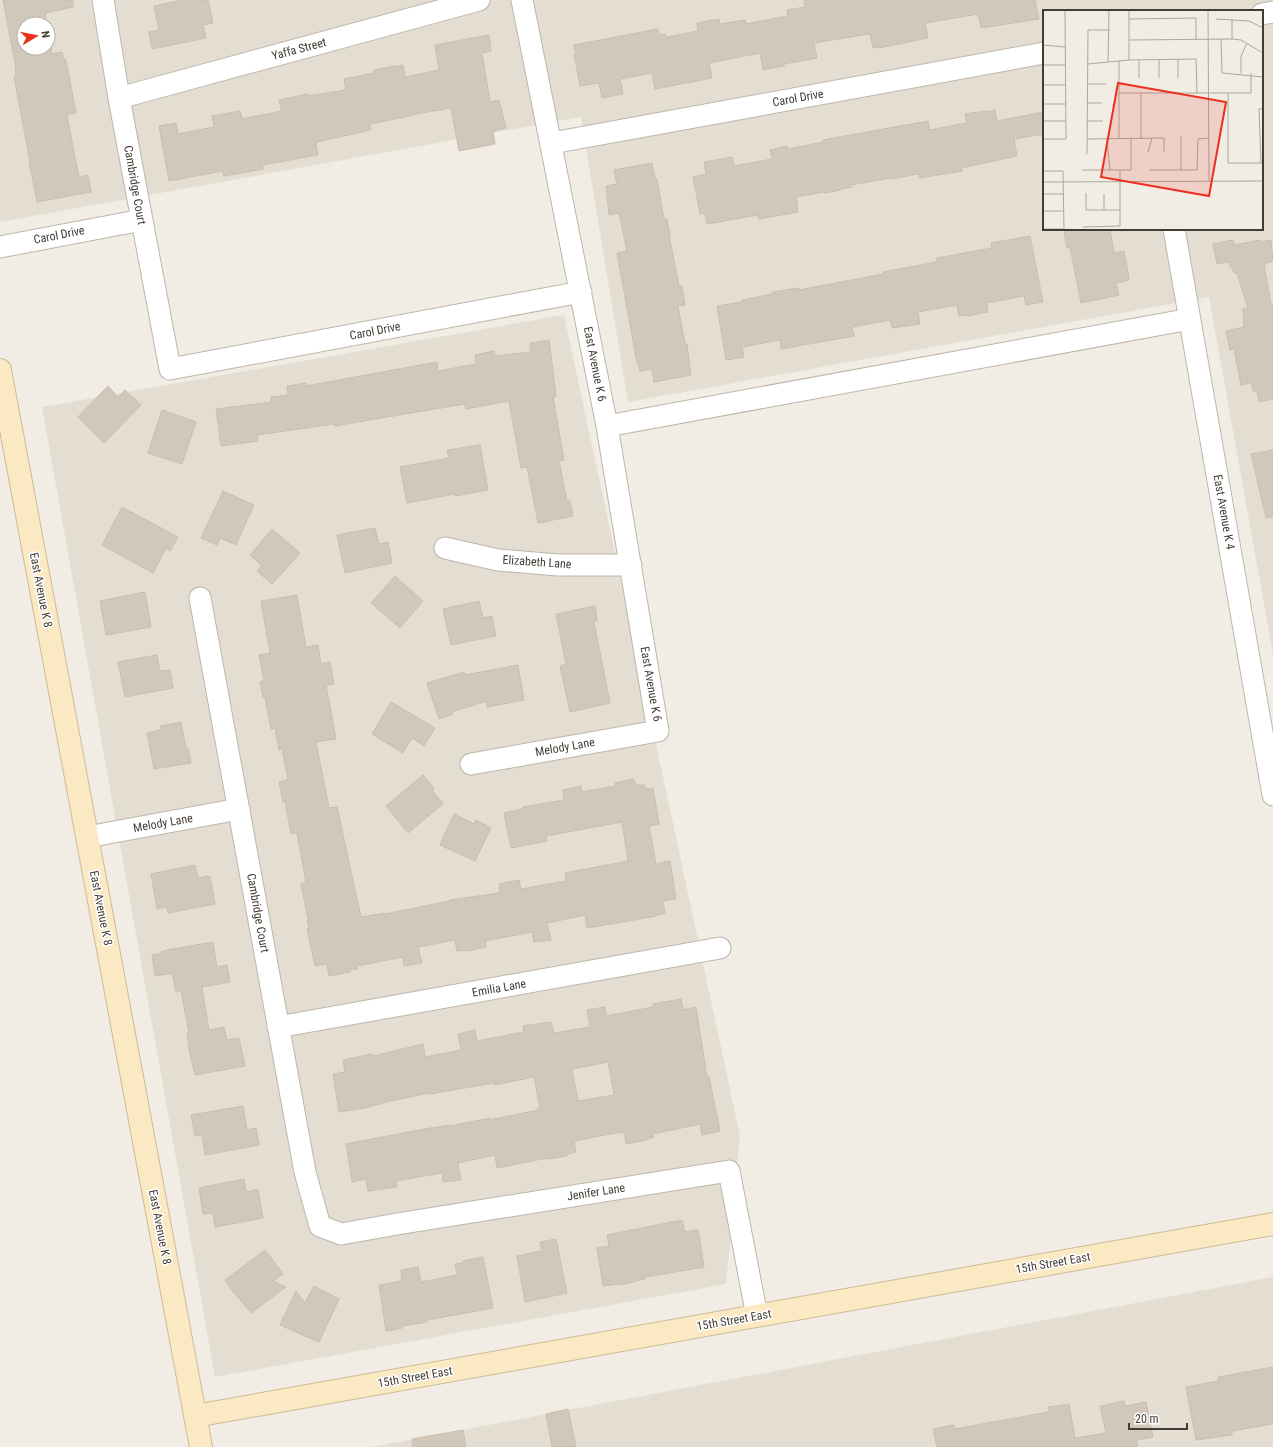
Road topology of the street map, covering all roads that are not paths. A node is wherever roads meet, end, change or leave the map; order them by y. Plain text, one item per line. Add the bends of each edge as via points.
1 (103, 0) edge
2 (479, 0) edge
3 (522, 0) edge
4 (1273, 12) edge
5 (1263, 14) edge
6 (1043, 53) edge
7 (119, 98) junction
8 (552, 143) junction
9 (142, 220) junction
10 (1174, 230) edge
11 (0, 246) edge
12 (581, 292) junction
13 (1190, 319) junction
14 (0, 370) edge
15 (170, 370) joint
16 (607, 426) junction
17 (445, 548) dead end
18 (631, 565) junction
19 (200, 598) dead end
20 (658, 730) joint
21 (471, 764) dead end
22 (1273, 796) edge
23 (239, 809) junction
24 (87, 837) junction
25 (720, 948) dead end
26 (278, 1027) junction
27 (1273, 1224) edge
28 (320, 1226) joint
29 (757, 1316) junction
30 (195, 1416) junction
31 (201, 1447) edge

1 - 7 street, Cambridge Court
2 - 7 street, Yaffa Street
3 - 8 street, East Avenue K 6
4 - 5 street
6 - 8 street, Carol Drive
7 - 9 street, Cambridge Court
8 - 12 street, East Avenue K 6
9 - 11 street, Carol Drive
9 - 15 street, Cambridge Court
10 - 13 street, East Avenue K 4
12 - 15 street, Carol Drive
12 - 16 street, East Avenue K 6
13 - 16 street
13 - 22 street, East Avenue K 4
14 - 24 street, East Avenue K 8
16 - 18 street, East Avenue K 6
17 - 18 street, Elizabeth Lane via 498,560 558,565
18 - 20 street, East Avenue K 6
19 - 23 street, Cambridge Court
20 - 21 street, Melody Lane
23 - 24 street, Melody Lane
23 - 26 street, Cambridge Court
24 - 30 street, East Avenue K 8
25 - 26 street, Emilia Lane
26 - 28 street, Cambridge Court via 305,1172
27 - 29 street, 15th Street East
28 - 29 street, Jenifer Lane via 342,1234 729,1171
29 - 30 street, 15th Street East
30 - 31 street, East Avenue K 8

